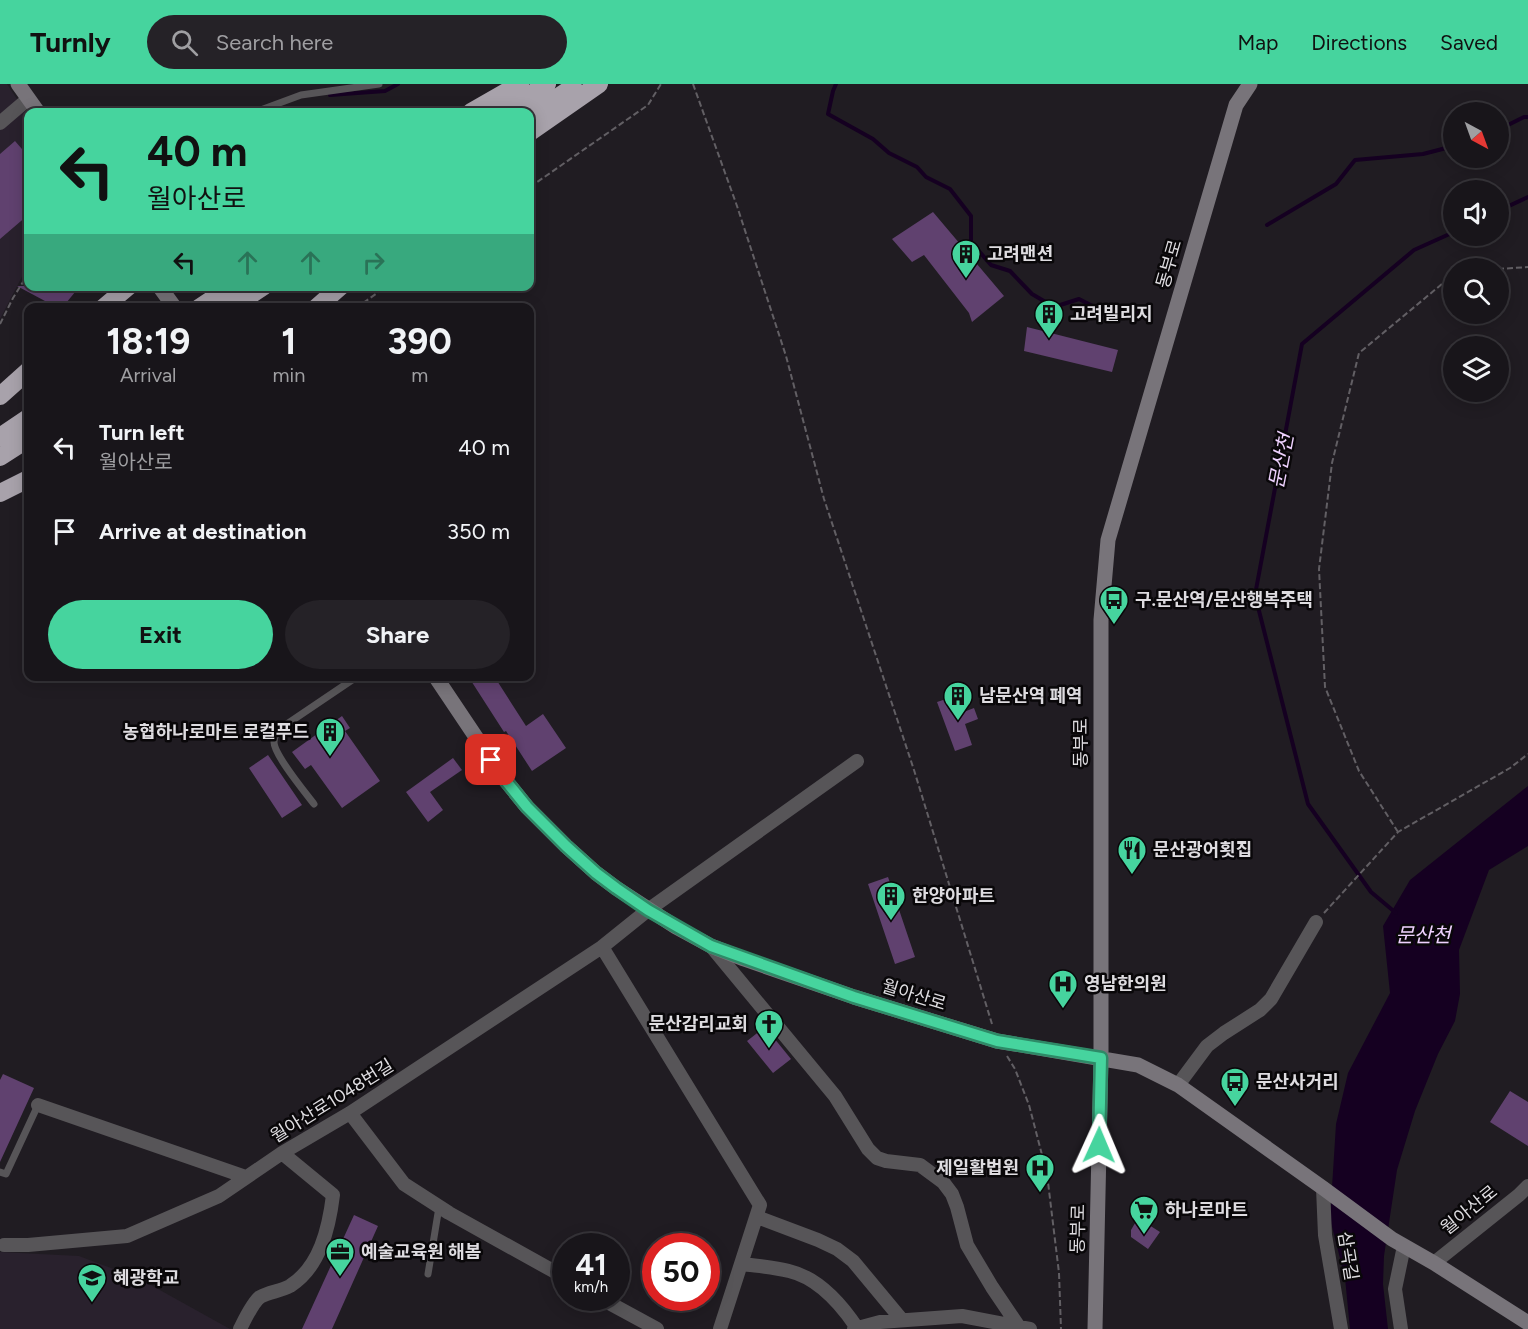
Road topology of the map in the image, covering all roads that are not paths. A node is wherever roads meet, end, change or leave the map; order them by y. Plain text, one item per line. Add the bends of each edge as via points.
1 (18, 84) edge
2 (379, 84) edge
3 (520, 84) edge
4 (547, 84) edge
5 (578, 84) edge
6 (599, 84) edge
7 (1243, 84) edge
8 (1250, 84) edge
9 (28, 99) junction
10 (1236, 105) junction
11 (35, 108) edge
12 (266, 108) edge
13 (478, 108) edge
14 (509, 108) edge
15 (534, 113) edge
16 (0, 123) edge
17 (534, 129) edge
18 (123, 291) edge
19 (246, 291) edge
20 (335, 291) edge
21 (228, 296) edge
22 (109, 303) edge
23 (212, 303) edge
24 (322, 303) edge
25 (24, 375) edge
26 (0, 396) edge
27 (24, 421) edge
28 (0, 437) edge
29 (24, 442) edge
30 (0, 457) edge
31 (24, 481) edge
32 (0, 493) edge
33 (351, 681) edge
34 (438, 681) edge
35 (857, 761) dead end
36 (314, 804) dead end
37 (648, 910) junction
38 (1316, 922) road end
39 (711, 946) junction
40 (602, 947) junction
41 (1101, 1058) junction
42 (1178, 1085) junction
43 (38, 1105) joint
44 (350, 1113) junction
45 (282, 1153) junction
46 (0, 1172) edge
47 (246, 1177) junction
48 (1528, 1186) edge
49 (1323, 1188) junction
50 (439, 1207) junction
51 (757, 1217) junction
52 (1398, 1243) junction
53 (4, 1245) dead end
54 (1434, 1263) junction
55 (742, 1264) junction
56 (552, 1270) edge
57 (428, 1274) dead end
58 (624, 1311) edge
59 (902, 1320) junction
60 (1528, 1323) edge
61 (1024, 1328) edge
62 (240, 1329) edge
63 (657, 1329) edge
64 (720, 1329) edge
65 (855, 1329) edge
66 (1095, 1329) edge
67 (1341, 1329) edge
68 (1401, 1329) edge

1 - 9 main road
2 - 12 lane via 301,95
3 - 13 highway
4 - 14 highway
5 - 15 highway
6 - 17 highway
7 - 10 street, 동부로
8 - 10 main road, 동부로
9 - 11 main road
9 - 16 street
10 - 41 main road, 동부로 via 1108,540 1101,620
18 - 22 highway
19 - 21 highway
20 - 24 highway
21 - 23 highway
25 - 26 highway
27 - 28 highway
29 - 30 highway
31 - 32 highway
33 - 36 lane via 275,734 273,743 278,754
34 - 37 main road, 월아산로 via 527,807 596,873
35 - 37 street
37 - 39 main road, 월아산로
37 - 40 street, 월아산로1048번길
38 - 42 street via 1271,999 1207,1046
39 - 41 main road, 월아산로 via 854,997 997,1041
39 - 61 street via 835,1096 868,1149 886,1161 920,1165 943,1182 952,1194 967,1245 992,1287
40 - 44 street, 월아산로1048번길
40 - 51 street via 760,1205
41 - 42 main road, 월아산로 via 1138,1065
41 - 66 main road, 동부로
42 - 49 main road, 월아산로
43 - 46 lane via 6,1174
43 - 47 street
44 - 45 street, 월아산로1048번길
44 - 50 street via 404,1184
45 - 47 street, 월아산로1048번길
45 - 62 street via 333,1195 329,1222 306,1273 289,1286 258,1298
47 - 53 street, 월아산로1048번길 via 219,1196 127,1236
48 - 54 street, 월아산로
49 - 52 main road, 월아산로
49 - 67 street, 삼곡길 via 1325,1235
50 - 56 street
50 - 57 lane
51 - 55 street
51 - 59 street via 837,1249 853,1261
52 - 54 main road
52 - 68 street via 1395,1289
54 - 60 main road
55 - 64 street
55 - 65 street via 791,1271 812,1281 843,1306
58 - 63 street
59 - 61 street via 962,1316
59 - 65 street

